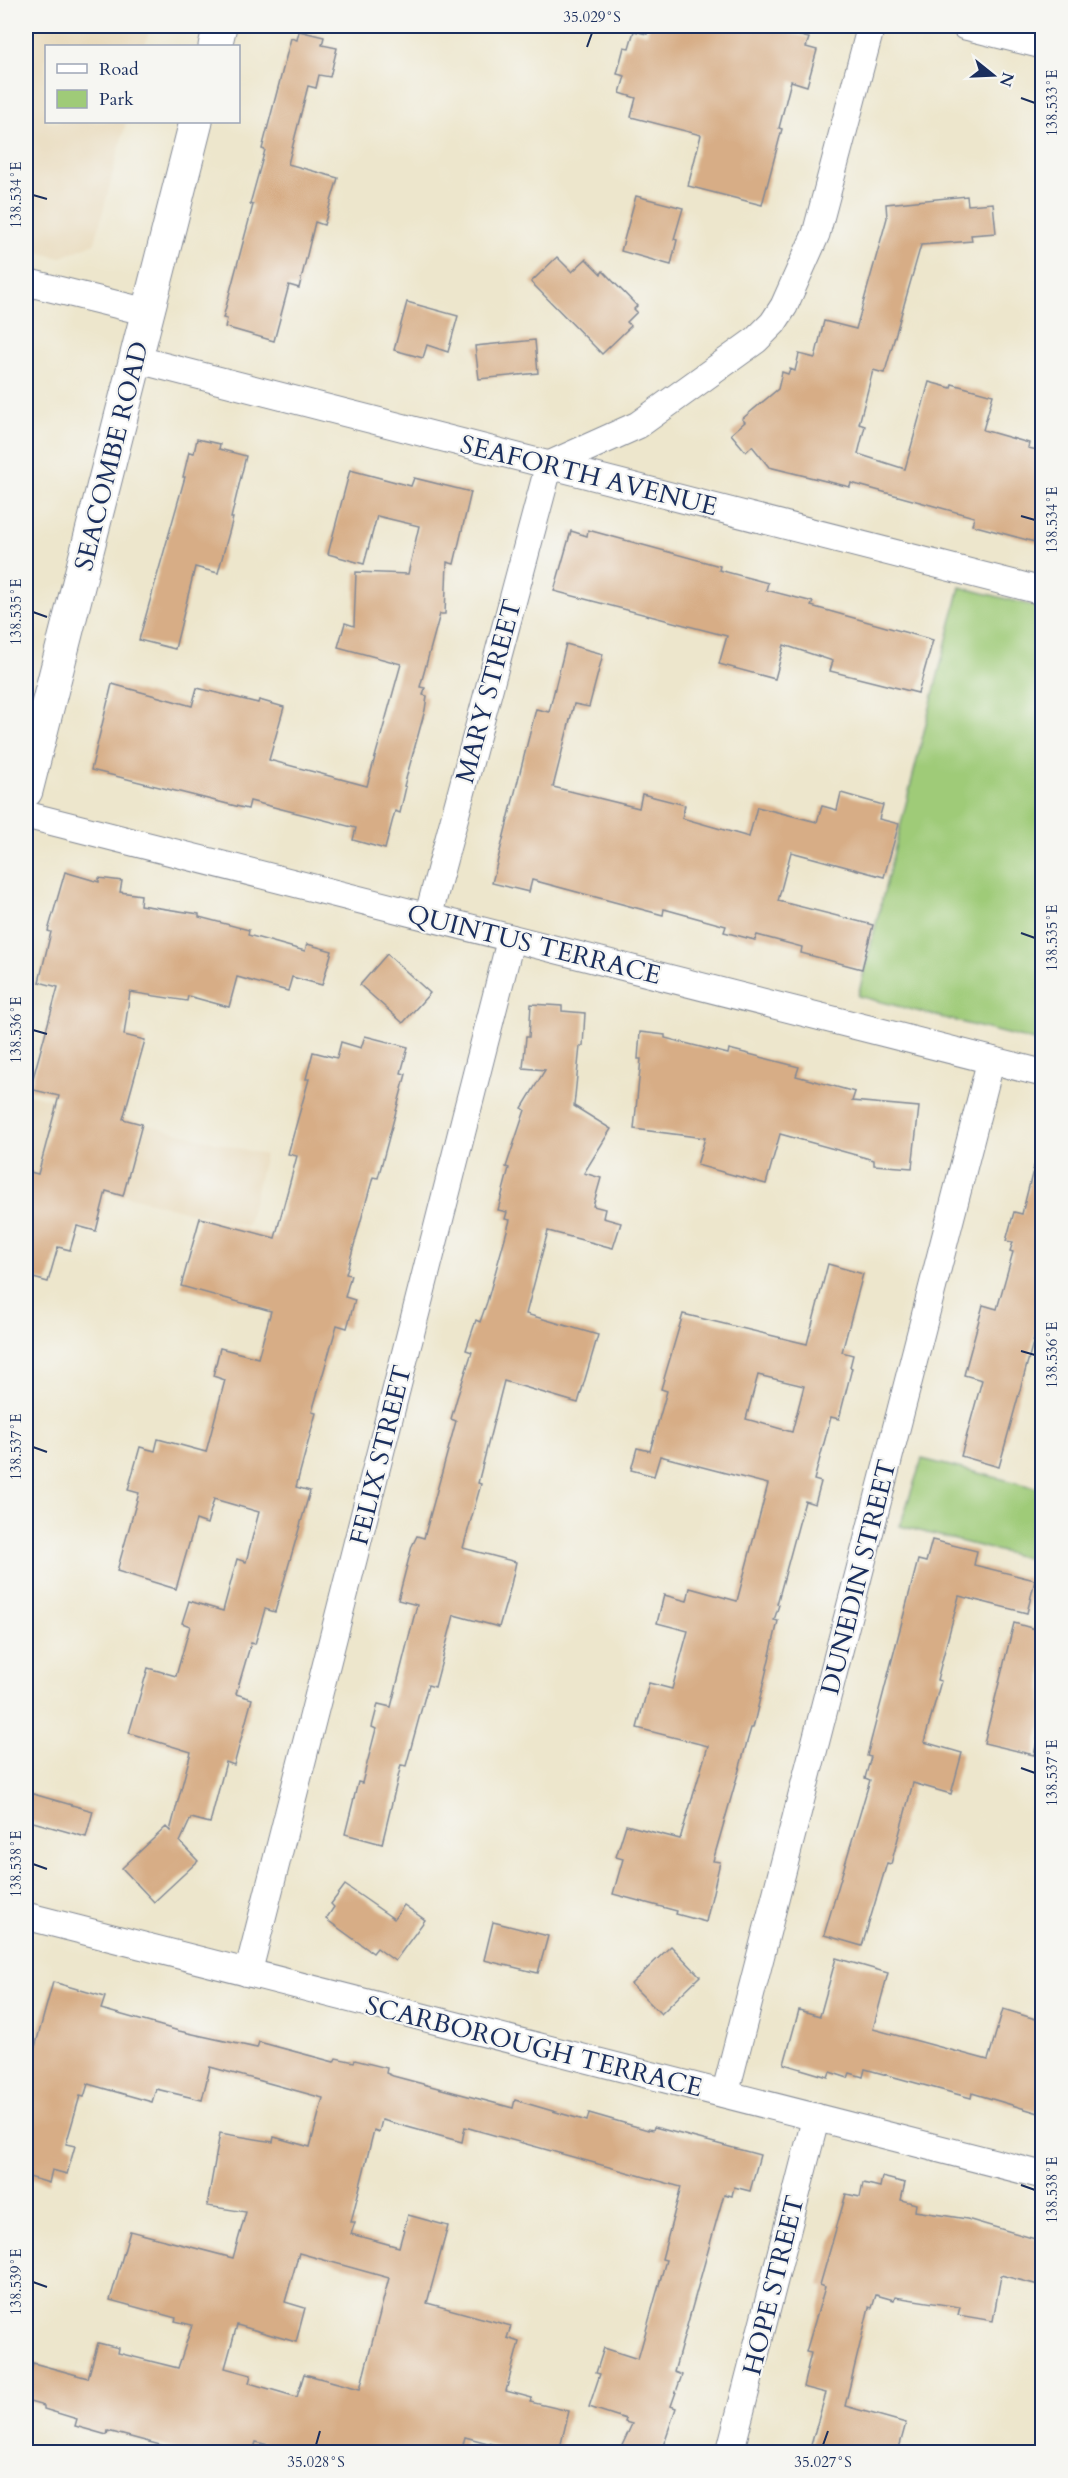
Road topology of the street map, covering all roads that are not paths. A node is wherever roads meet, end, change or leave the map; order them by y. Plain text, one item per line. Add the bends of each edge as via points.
1 (220, 26) edge
2 (872, 26) edge
3 (965, 26) edge
4 (215, 45) edge
5 (1042, 45) edge
6 (196, 123) edge
7 (26, 282) edge
8 (147, 312) junction
9 (135, 359) junction
10 (549, 465) junction
11 (1042, 591) edge
12 (26, 791) edge
13 (26, 815) edge
14 (428, 917) junction
15 (511, 938) junction
16 (991, 1060) junction
17 (1042, 1072) edge
18 (26, 1916) edge
19 (249, 1973) junction
20 (725, 2094) junction
21 (816, 2118) junction
22 (1042, 2175) edge
23 (730, 2452) edge

1 - 4 main road
2 - 10 street via 816,234 773,324 638,425
3 - 5 street
6 - 8 main road, SEACOMBE ROAD
7 - 8 street
8 - 9 main road, SEACOMBE ROAD
9 - 10 street, SEAFORTH AVENUE
9 - 12 main road, SEACOMBE ROAD
10 - 11 street, SEAFORTH AVENUE
10 - 14 street, MARY STREET
13 - 14 street, QUINTUS TERRACE
14 - 15 street, QUINTUS TERRACE
15 - 16 street, QUINTUS TERRACE
15 - 19 street, FELIX STREET
16 - 17 street, QUINTUS TERRACE
16 - 20 street, DUNEDIN STREET
18 - 19 street, SCARBOROUGH TERRACE
19 - 20 street, SCARBOROUGH TERRACE
20 - 21 street, SCARBOROUGH TERRACE
21 - 22 street, SCARBOROUGH TERRACE
21 - 23 street, HOPE STREET

